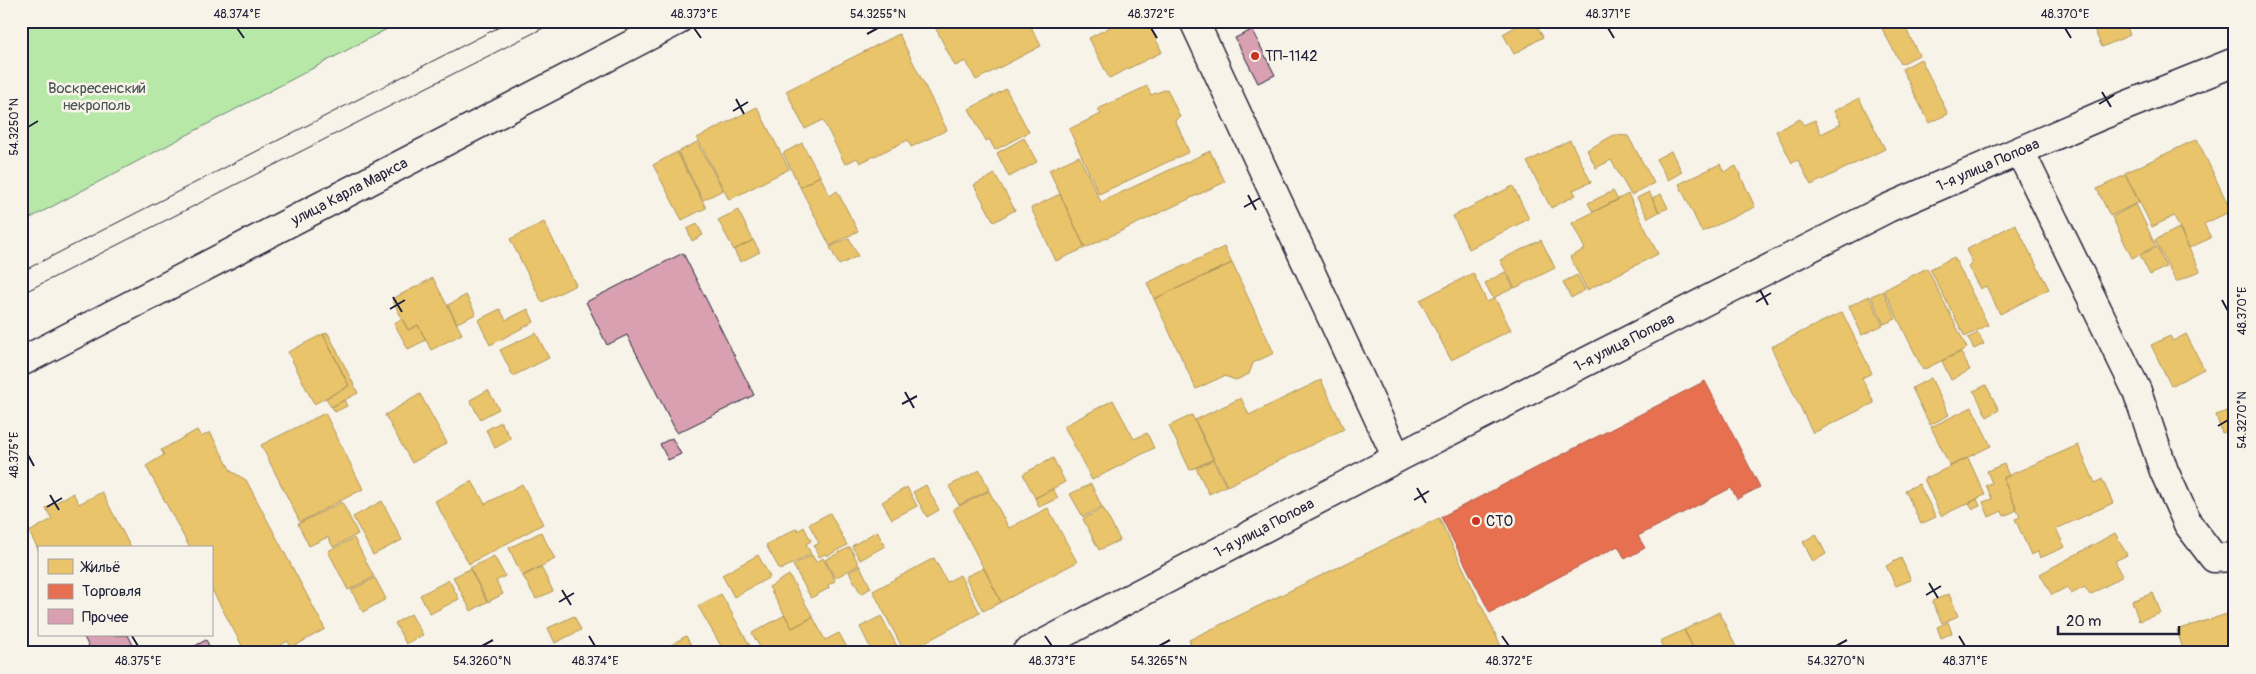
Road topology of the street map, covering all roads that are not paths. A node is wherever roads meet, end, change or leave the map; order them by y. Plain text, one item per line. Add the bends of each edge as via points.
1 (677, 21) edge
2 (1194, 21) edge
3 (2235, 62) edge
4 (2020, 151) junction
5 (21, 362) edge
6 (1397, 458) junction
7 (2235, 557) edge
8 (1026, 653) edge

1 - 5 street, улица Карла Маркса
2 - 6 street
3 - 4 street, 1-я улица Попова
4 - 6 street, 1-я улица Попова via 1888,208
4 - 7 street via 2137,392 2164,471 2188,524 2214,558
6 - 8 street, 1-я улица Попова

